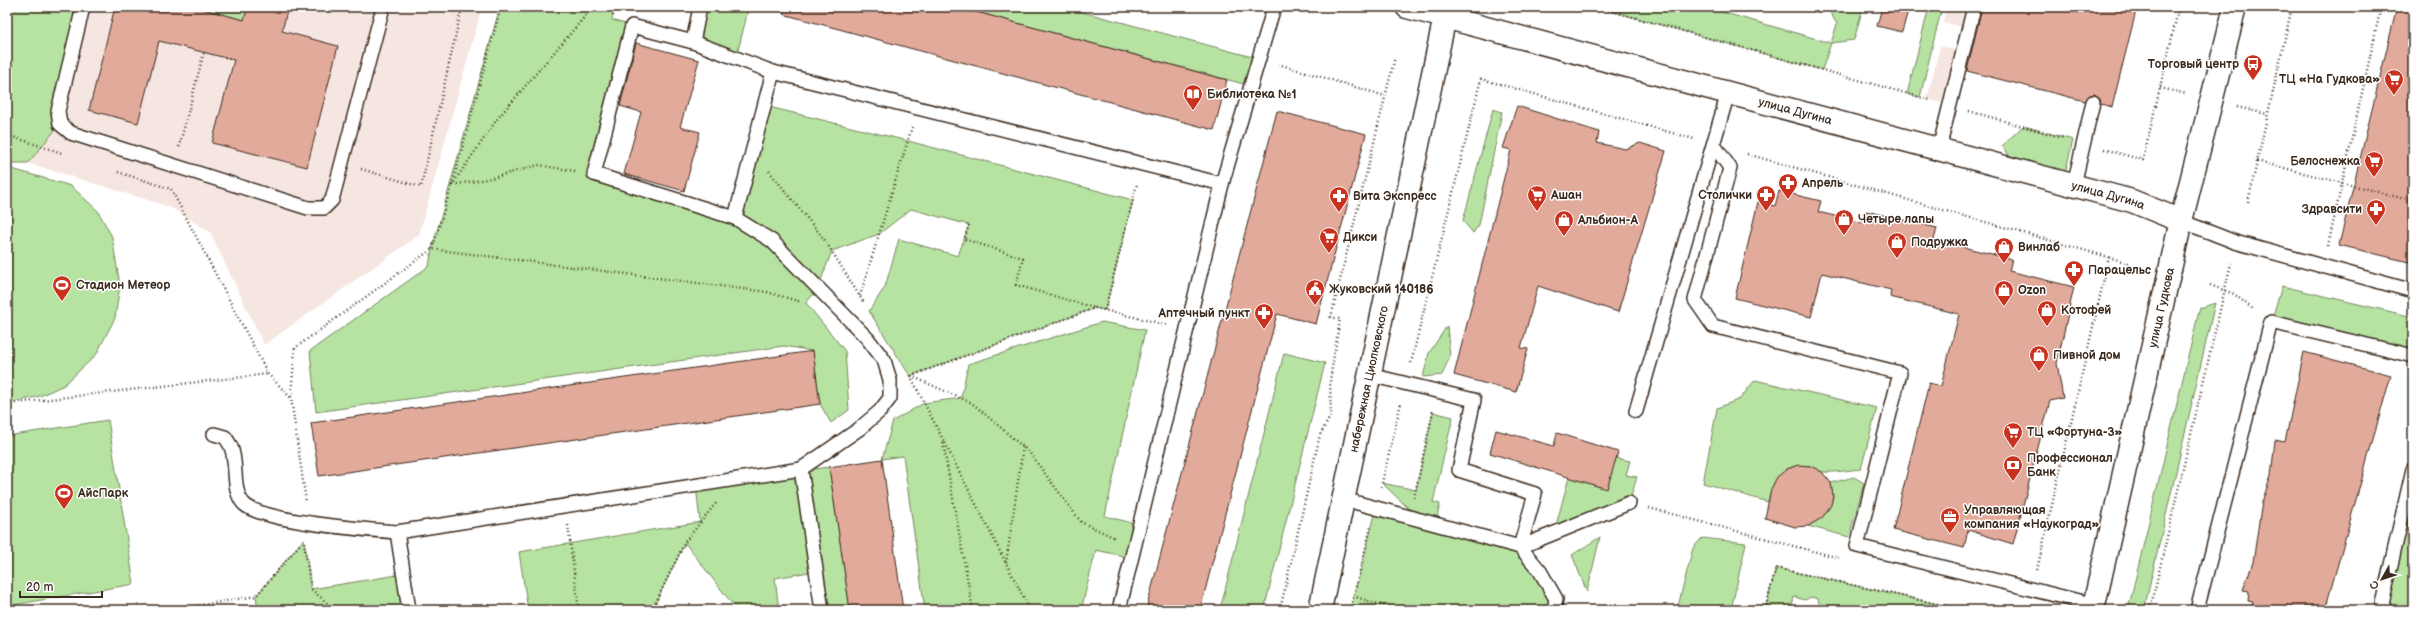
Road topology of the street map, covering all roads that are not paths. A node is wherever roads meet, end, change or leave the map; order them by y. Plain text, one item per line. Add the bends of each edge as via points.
1 (83, 7) edge
2 (383, 7) edge
3 (700, 7) edge
4 (1274, 7) edge
5 (1407, 7) edge
6 (1974, 7) edge
7 (2235, 7) edge
8 (1446, 12) edge
9 (693, 42) junction
10 (773, 72) junction
11 (1728, 92) junction
12 (2092, 102) dead end
13 (1714, 145) junction
14 (1939, 149) junction
15 (1222, 184) junction
16 (2074, 185) junction
17 (736, 218) junction
18 (2181, 221) junction
19 (2413, 291) edge
20 (2413, 356) edge
21 (1370, 375) junction
22 (1636, 411) dead end
23 (214, 434) dead end
24 (801, 469) junction
25 (2413, 469) edge
26 (1343, 499) junction
27 (1629, 503) road end
28 (397, 532) junction
29 (1520, 547) junction
30 (2094, 608) edge
31 (409, 610) edge
32 (822, 610) edge
33 (1119, 610) edge
34 (1320, 610) edge
35 (1554, 610) edge
36 (2197, 610) edge
37 (2386, 610) edge

1 - 2 lane via 58,111 60,124 71,133 174,166 308,208 324,208 332,200
3 - 9 lane
4 - 15 lane
5 - 8 street, улица Дугина
6 - 14 lane
7 - 18 street, улица Гудкова
8 - 11 street, улица Дугина
8 - 21 street, набережная Циолковского
9 - 10 lane
9 - 17 lane via 632,26 594,174
10 - 15 lane
10 - 17 lane
11 - 13 lane
11 - 14 street, улица Дугина
12 - 16 lane
13 - 22 lane
13 - 30 lane via 1730,168 1695,300 1713,326 1900,373 1857,546
14 - 16 street, улица Дугина
15 - 33 lane
16 - 18 street, улица Дугина via 2132,201
17 - 24 lane via 772,241 867,338 884,360 890,380 890,398 880,411 859,429
18 - 19 lane via 2235,242
18 - 30 street, улица Гудкова
20 - 36 lane via 2271,322
21 - 26 street, набережная Циолковского
21 - 29 lane via 1474,400 1459,470 1535,494
23 - 28 lane via 225,437 232,448 238,494 244,504 256,511 308,521
24 - 28 lane
24 - 32 lane
25 - 37 lane via 2382,604
26 - 29 lane
26 - 34 street, набережная Циолковского
27 - 29 lane
28 - 31 lane
29 - 35 lane via 1540,571 1556,599

